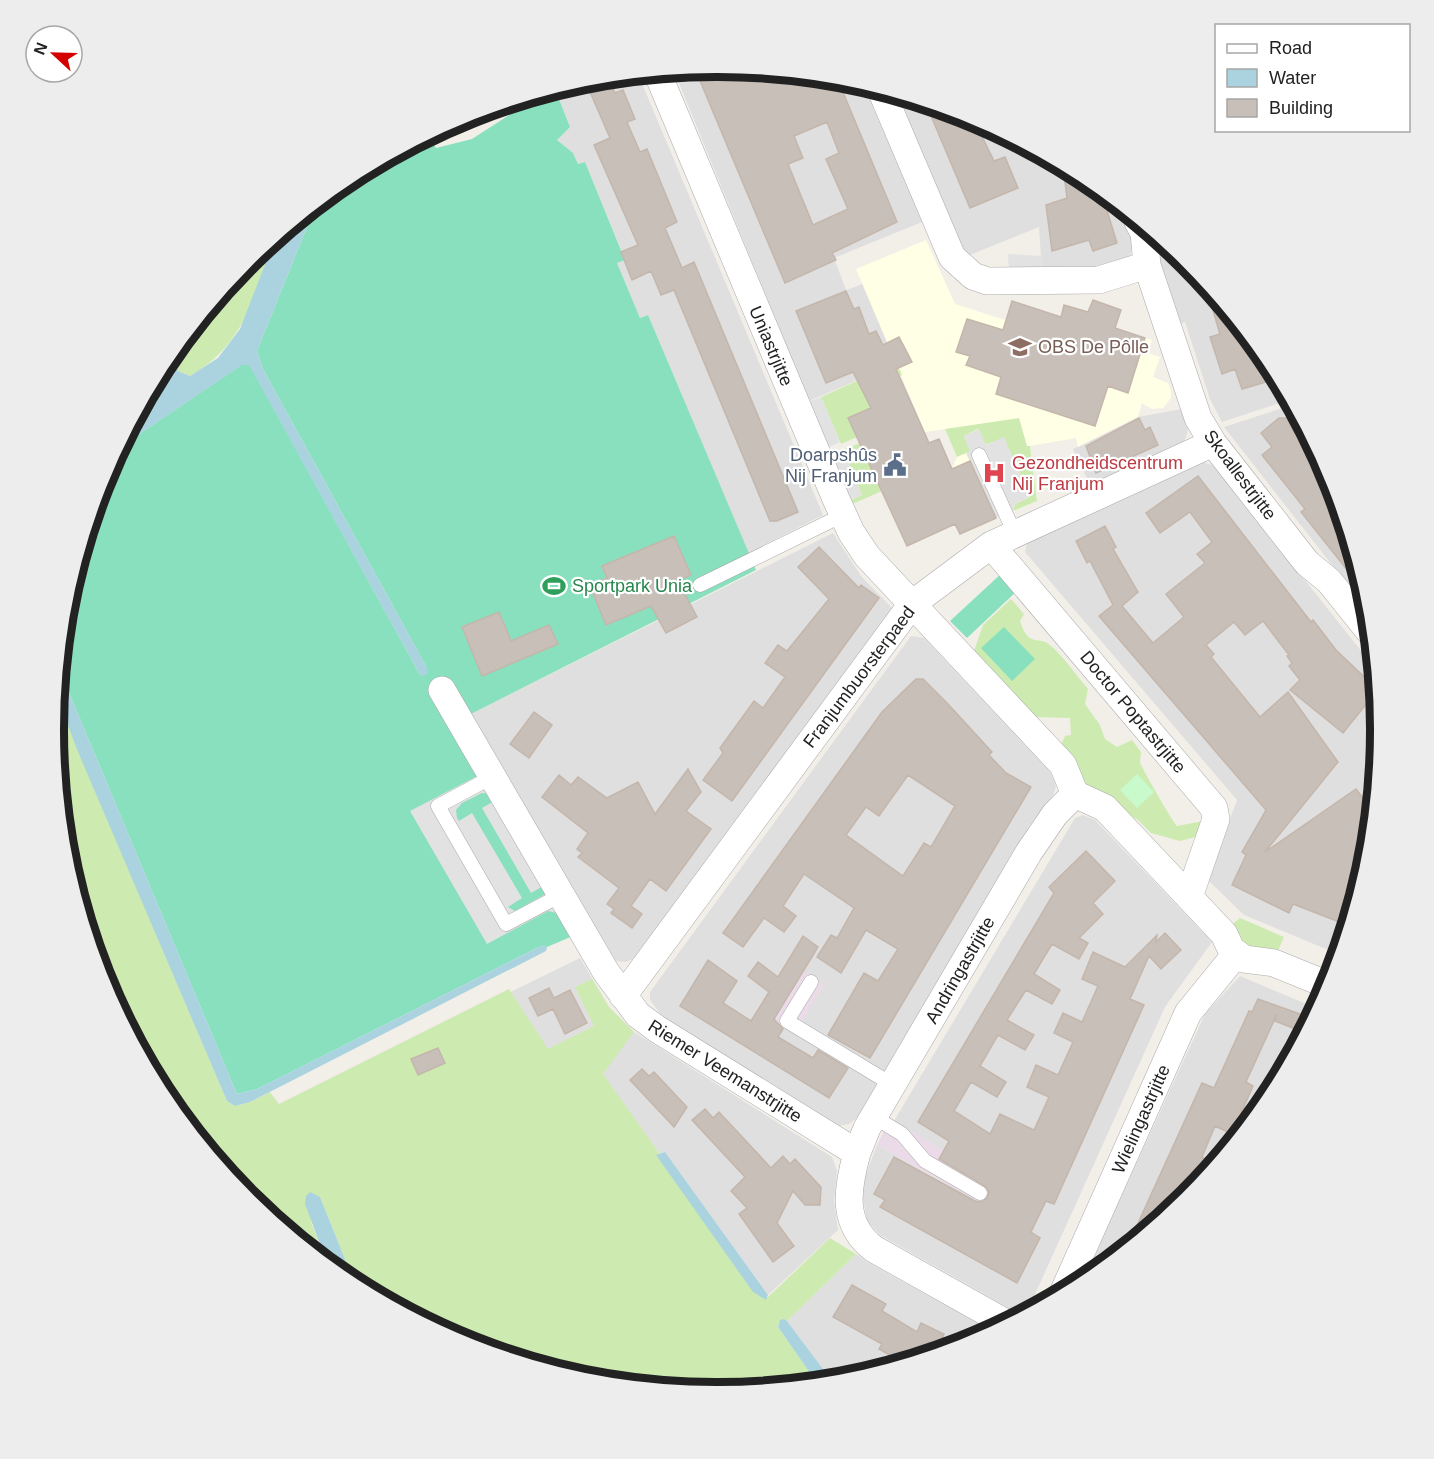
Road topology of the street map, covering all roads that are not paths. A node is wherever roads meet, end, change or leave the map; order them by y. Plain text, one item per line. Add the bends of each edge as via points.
1 (660, 80) edge
2 (885, 99) edge
3 (1145, 237) edge
4 (1147, 265) junction
5 (1213, 443) junction
6 (979, 455) dead end
7 (843, 515) junction
8 (1003, 539) junction
9 (700, 585) dead end
10 (912, 604) junction
11 (1360, 619) edge
12 (442, 690) dead end
13 (492, 777) junction
14 (1075, 794) junction
15 (561, 895) junction
16 (1189, 897) junction
17 (1236, 954) junction
18 (1319, 981) edge
19 (811, 982) dead end
20 (623, 996) junction
21 (893, 1085) junction
22 (874, 1117) junction
23 (856, 1154) junction
24 (980, 1193) dead end
25 (1069, 1279) edge
26 (998, 1318) edge

1 - 7 street, Uniastrjitte
2 - 4 street via 946,243 961,267 973,276 987,281 1099,280
3 - 4 street, Skoallestrjitte
4 - 5 street, Skoallestrjitte via 1198,418
5 - 8 street, Franjumbuorsterpaed
5 - 11 street, Skoallestrjitte via 1307,563 1329,581
6 - 8 lane
7 - 9 lane
7 - 10 street, Uniastrjitte via 867,556
8 - 10 street, Franjumbuorsterpaed
8 - 16 street, Doctor Poptastrjitte via 1214,808 1216,819
10 - 14 street via 1063,765
10 - 20 street, Franjumbuorsterpaed
12 - 13 street, Riemer Veemanstrjitte
13 - 15 street, Riemer Veemanstrjitte
13 - 15 lane via 438,806 506,924
14 - 16 street via 1106,808
14 - 21 street, Andringastrjitte via 1055,814 1029,852
15 - 20 street, Riemer Veemanstrjitte
16 - 17 street via 1224,934
17 - 18 street via 1274,963
17 - 25 street, Wielingastrjitte via 1188,1013
19 - 21 lane via 787,1021
20 - 23 street, Riemer Veemanstrjitte via 638,1015 657,1029
21 - 22 street, Andringastrjitte
22 - 23 street, Andringastrjitte
22 - 24 lane via 902,1134 925,1161
23 - 26 street via 848,1209 858,1234 874,1249

